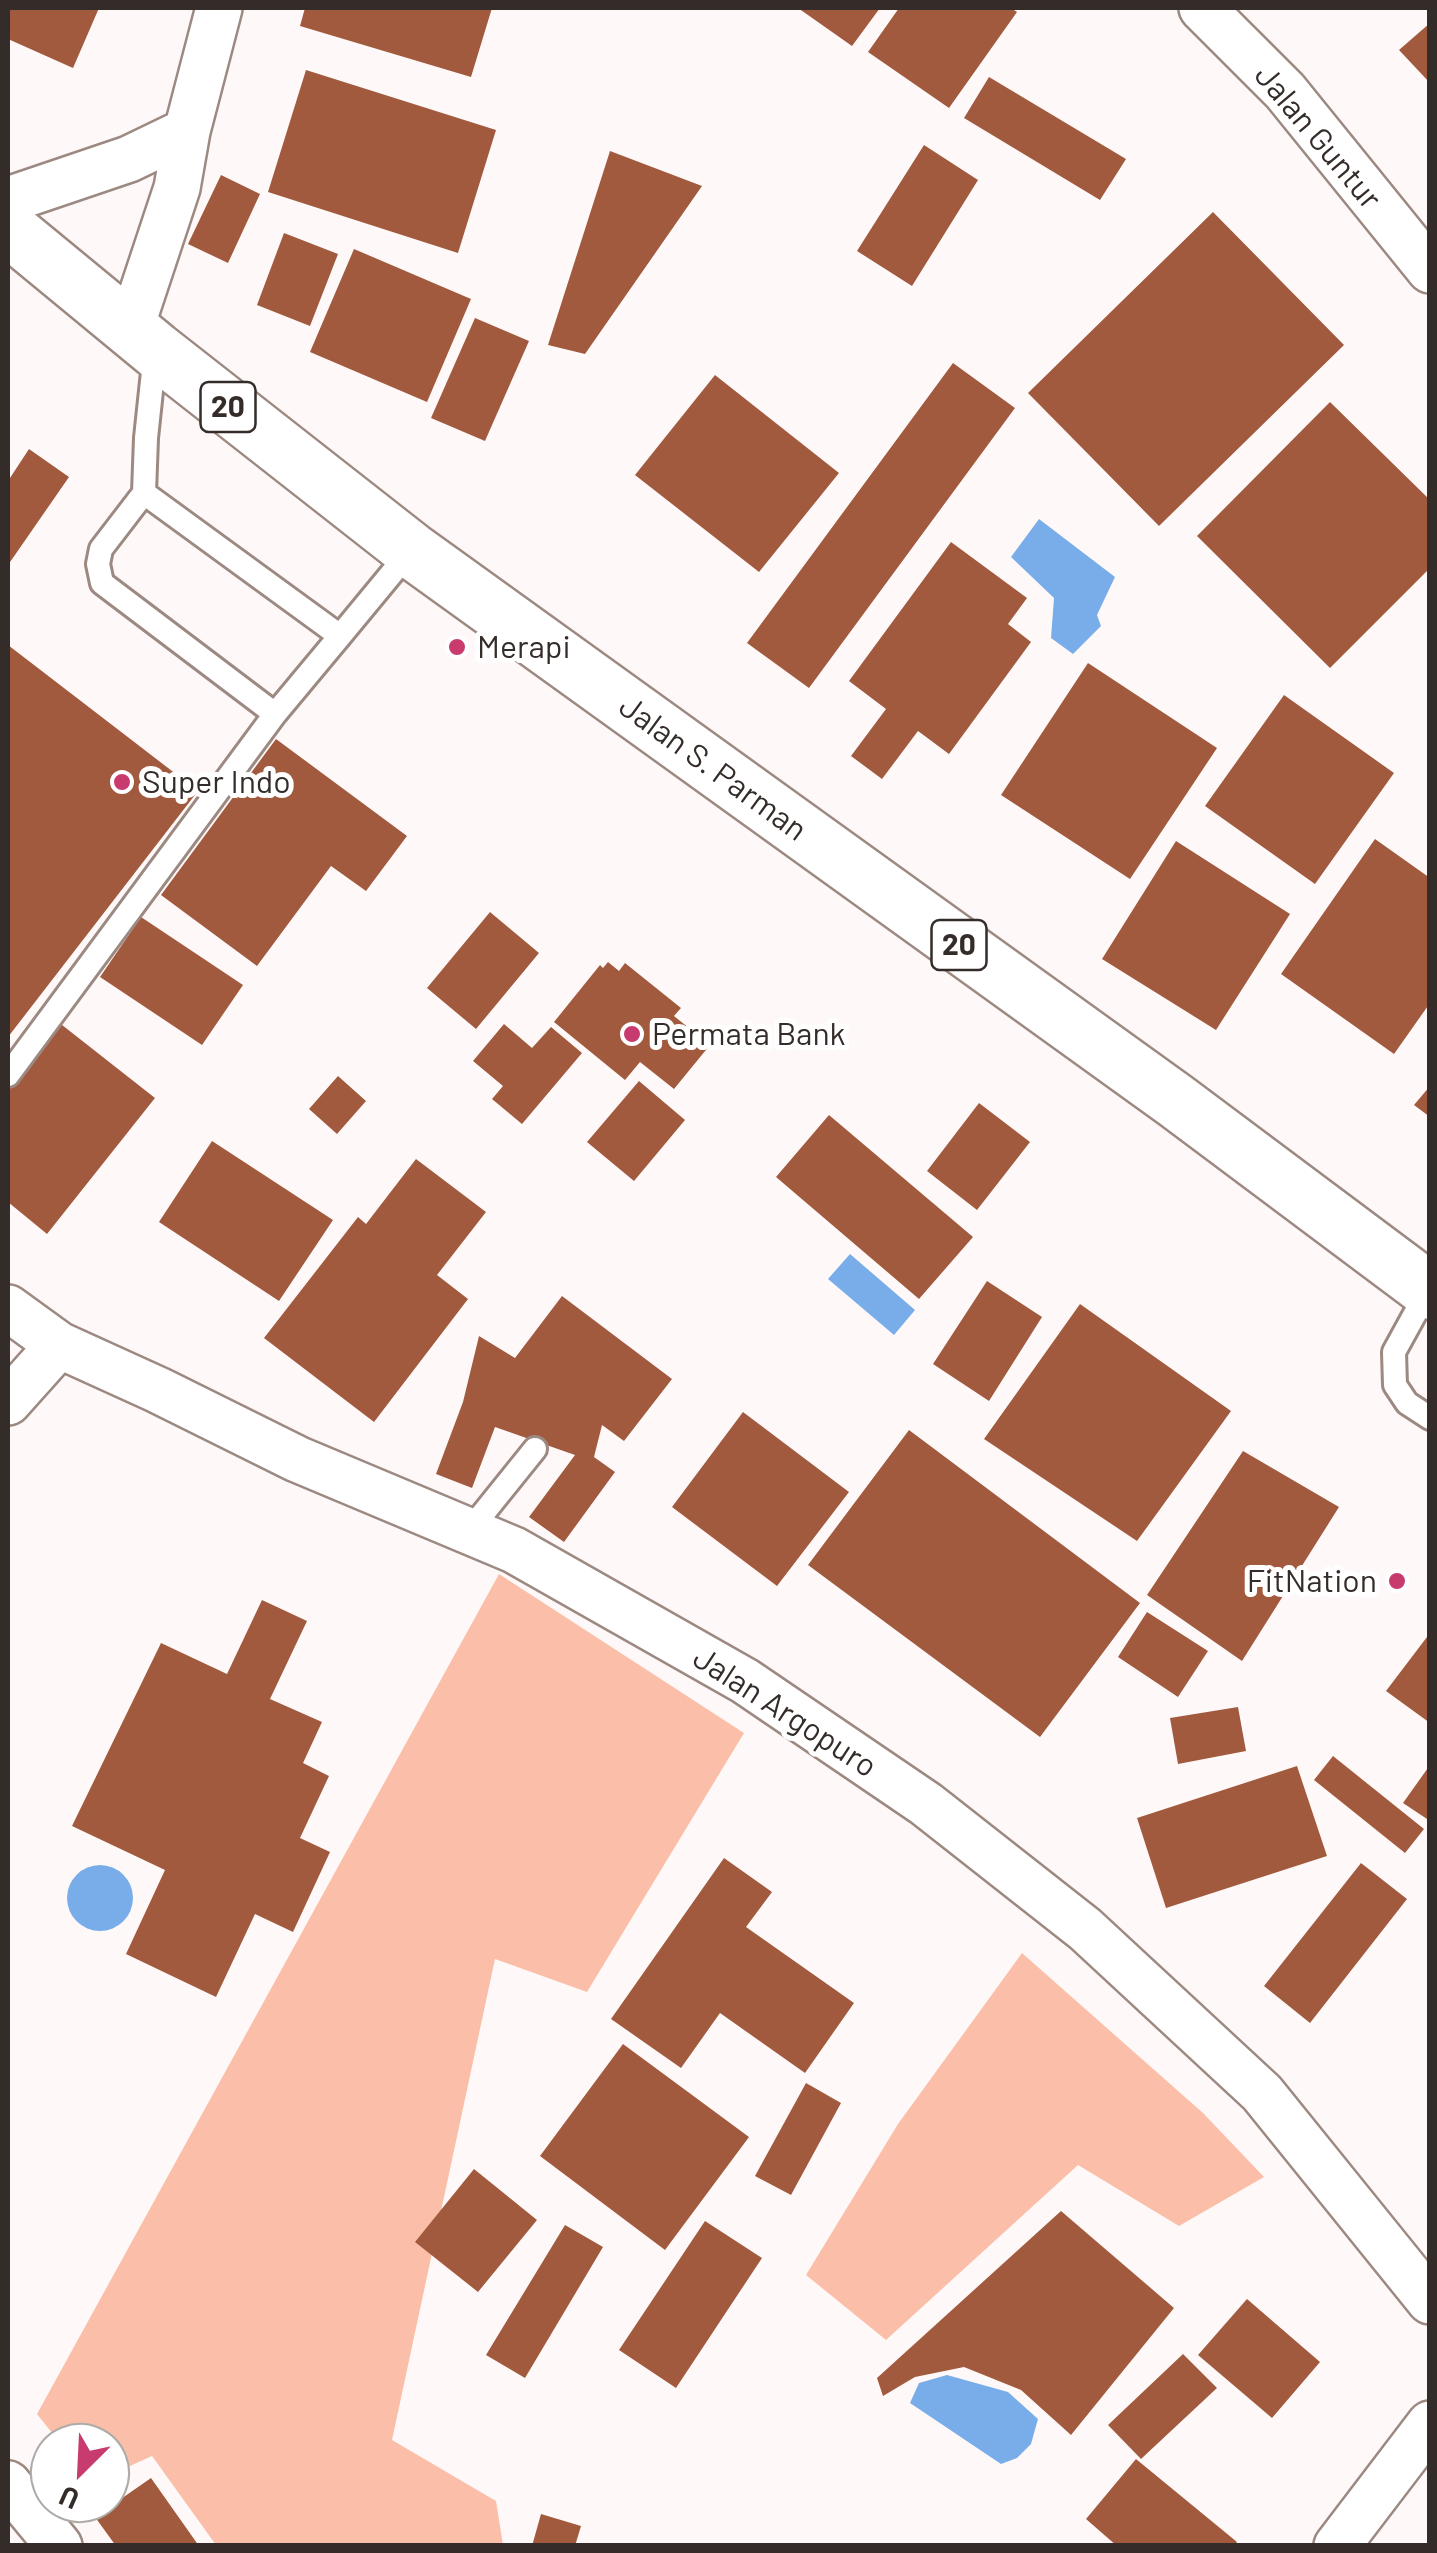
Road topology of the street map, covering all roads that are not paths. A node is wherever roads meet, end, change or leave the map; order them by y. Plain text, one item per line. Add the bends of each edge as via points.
1 (219, 8) edge
2 (1202, 8) edge
3 (188, 131) junction
4 (8, 200) edge
5 (8, 228) edge
6 (1430, 270) edge
7 (143, 340) junction
8 (144, 493) junction
9 (411, 550) junction
10 (340, 636) junction
11 (275, 714) junction
12 (8, 1074) edge
13 (1429, 1291) edge
14 (8, 1308) edge
15 (59, 1345) junction
16 (8, 1402) edge
17 (1430, 1418) edge
18 (534, 1449) dead end
19 (469, 1531) junction
20 (1430, 2300) edge
21 (1430, 2424) edge
22 (8, 2484) edge
23 (59, 2546) edge
24 (1337, 2546) edge

1 - 3 street
2 - 6 street, Jalan Guntur via 1285,91
3 - 4 street via 129,159
3 - 7 street
5 - 7 highway, Jalan S. Parman / 20
7 - 8 lane
7 - 9 highway, Jalan S. Parman / 20
8 - 10 lane
8 - 11 lane via 101,549 102,582
9 - 10 lane
9 - 13 highway, Jalan S. Parman / 20
10 - 11 lane
11 - 12 lane
13 - 17 lane via 1394,1352 1395,1385
14 - 15 street, Jalan Argopuro
15 - 16 street
15 - 19 street, Jalan Argopuro via 296,1460
18 - 19 lane
19 - 20 street, Jalan Argopuro via 744,1681 926,1804 1070,1918 1262,2094
21 - 24 street
22 - 23 street

